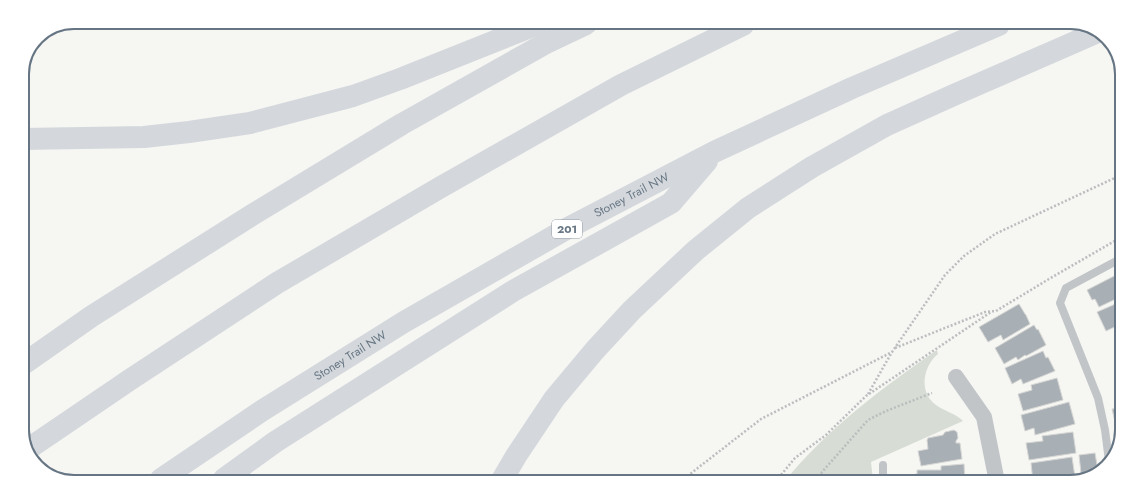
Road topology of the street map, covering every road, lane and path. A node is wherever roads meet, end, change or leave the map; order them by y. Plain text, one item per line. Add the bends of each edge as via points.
1 (525, 29) edge
2 (575, 29) edge
3 (733, 29) edge
4 (992, 29) edge
5 (1092, 35) edge
6 (29, 131) edge
7 (75, 137) junction
8 (29, 139) edge
9 (714, 152) junction
10 (1115, 178) edge
11 (1115, 241) edge
12 (1115, 262) edge
13 (991, 312) junction
14 (895, 348) junction
15 (892, 352) junction
16 (29, 360) edge
17 (956, 377) dead end
18 (932, 393) dead end
19 (866, 396) junction
20 (32, 446) edge
21 (1108, 454) edge
22 (883, 465) dead end
23 (167, 475) edge
24 (230, 475) edge
25 (505, 475) edge
26 (687, 475) edge
27 (781, 475) edge
28 (821, 475) edge
29 (883, 475) edge
30 (996, 475) edge

1 - 7 highway via 353,96 250,123 144,137
2 - 16 highway via 388,132 98,312
3 - 20 highway via 621,85 277,283
4 - 9 highway, Stoney Trail NW / 201 via 852,88
5 - 25 highway via 887,126 812,167 748,208 696,250 632,310 595,350 554,399
6 - 7 highway
7 - 8 highway
9 - 23 highway, Stoney Trail NW / 201 via 568,228 404,322 263,410
9 - 24 highway via 671,203 513,291 275,442
10 - 14 path via 994,234 964,256 944,275
11 - 13 path
12 - 21 lane via 1066,288 1060,303 1098,398
13 - 14 path
13 - 19 path
14 - 15 path
15 - 19 path
15 - 26 path via 761,419
17 - 30 street via 984,417
18 - 28 path via 868,420
19 - 27 path via 826,435 795,458
22 - 29 lane

